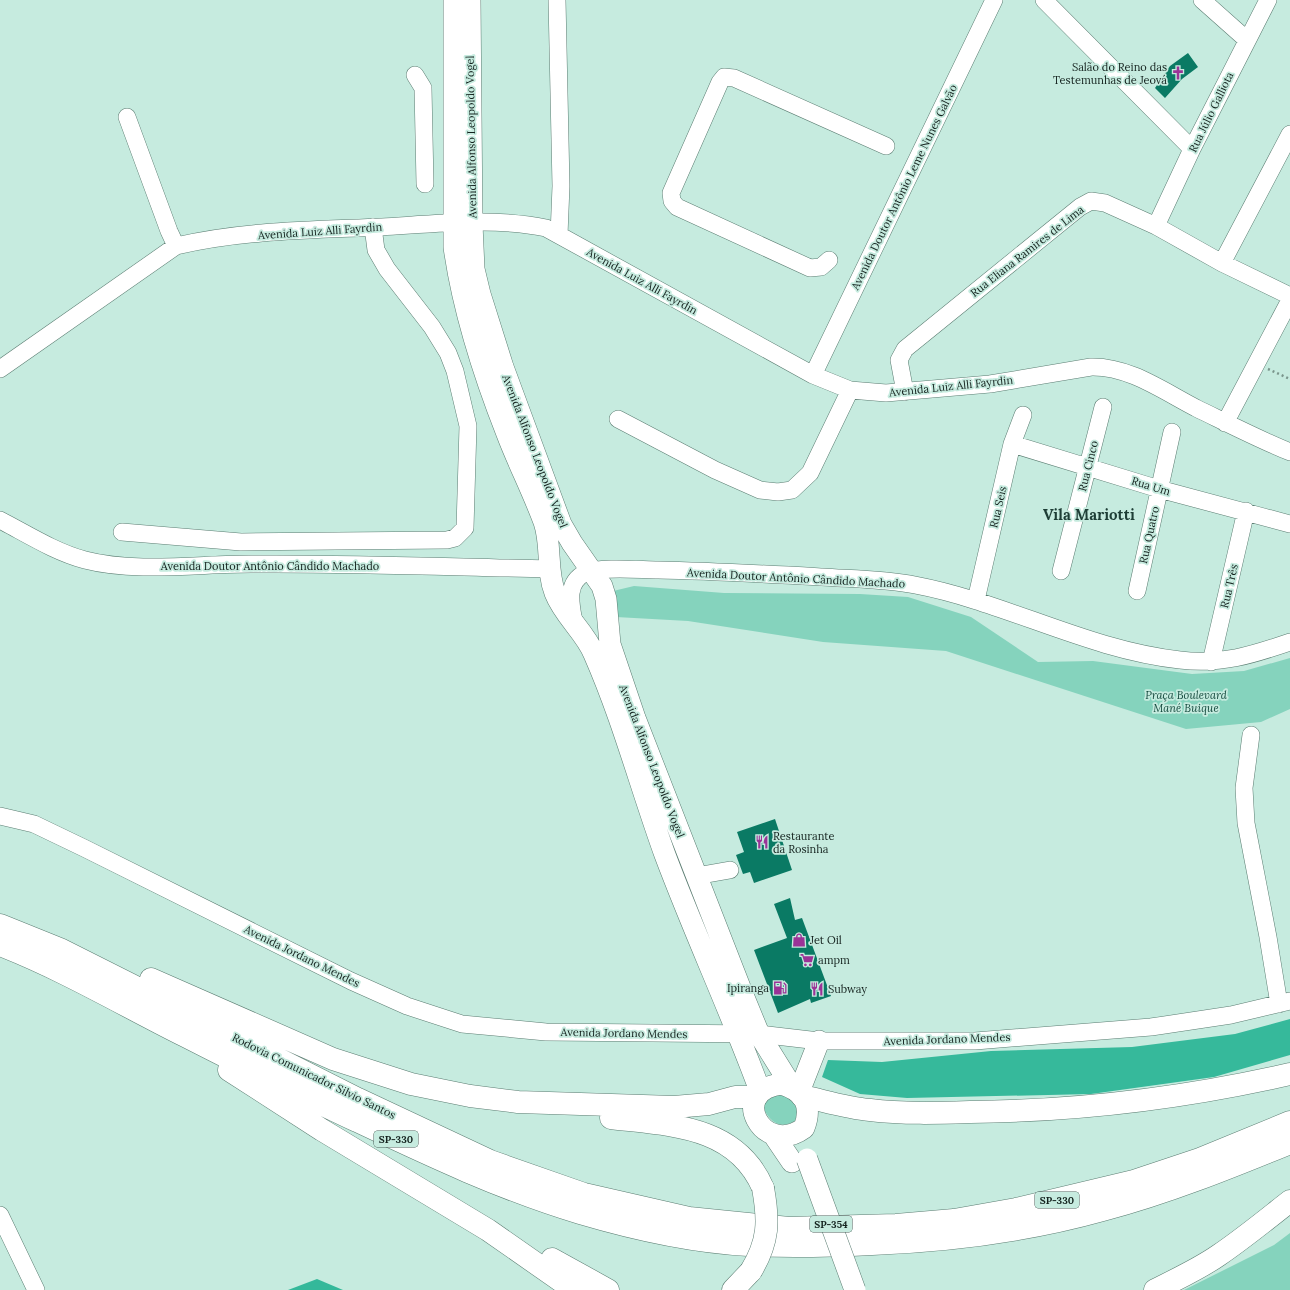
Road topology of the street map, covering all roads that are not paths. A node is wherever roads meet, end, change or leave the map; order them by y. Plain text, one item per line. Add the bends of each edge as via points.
1 (454, 0) edge
2 (470, 0) edge
3 (557, 0) edge
4 (994, 0) edge
5 (1044, 0) edge
6 (1202, 0) edge
7 (1268, 0) edge
8 (1247, 40) junction
9 (415, 75) dead end
10 (127, 117) dead end
11 (1290, 134) edge
12 (886, 146) dead end
13 (1192, 149) junction
14 (425, 184) dead end
15 (463, 223) junction
16 (1156, 226) junction
17 (373, 227) junction
18 (559, 235) junction
19 (176, 246) junction
20 (829, 260) dead end
21 (1222, 262) junction
22 (1290, 296) edge
23 (1290, 300) edge
24 (0, 369) edge
25 (814, 375) junction
26 (850, 390) junction
27 (905, 392) junction
28 (1103, 407) dead end
29 (1023, 415) dead end
30 (618, 419) dead end
31 (1225, 422) junction
32 (1172, 432) dead end
33 (1012, 444) junction
34 (1290, 452) edge
35 (1089, 466) junction
36 (1159, 489) junction
37 (1246, 511) junction
38 (0, 520) edge
39 (1290, 524) edge
40 (122, 532) dead end
41 (550, 569) junction
42 (592, 571) junction
43 (1061, 571) dead end
44 (1137, 591) dead end
45 (976, 600) junction
46 (575, 624) junction
47 (1290, 642) edge
48 (1211, 662) junction
49 (1251, 735) dead end
50 (0, 816) edge
51 (730, 870) dead end
52 (696, 876) junction
53 (0, 916) edge
54 (0, 925) edge
55 (0, 945) edge
56 (1284, 1002) edge
57 (738, 1033) junction
58 (759, 1034) junction
59 (184, 1036) junction
60 (818, 1042) junction
61 (1290, 1074) edge
62 (798, 1092) junction
63 (758, 1094) junction
64 (518, 1102) junction
65 (1290, 1122) edge
66 (804, 1128) junction
67 (774, 1134) junction
68 (1290, 1143) edge
69 (799, 1161) junction
70 (1290, 1201) edge
71 (0, 1215) edge
72 (488, 1230) junction
73 (36, 1290) edge
74 (574, 1290) edge
75 (608, 1290) edge
76 (733, 1290) edge
77 (842, 1290) edge
78 (856, 1290) edge
79 (1155, 1290) edge

1 - 15 main road, Avenida Alfonso Leopoldo Vogel
2 - 15 main road, Avenida Alfonso Leopoldo Vogel
3 - 18 street via 561,186
4 - 25 street, Avenida Doutor Antônio Leme Nunes Galvão
5 - 13 street
6 - 8 street
7 - 8 street, Rua Júlio Galliota
8 - 13 street, Rua Júlio Galliota
9 - 14 street via 423,88
10 - 19 street
11 - 21 street
12 - 20 street via 734,78 724,78 720,82 671,193 672,201 677,207 810,268 820,267
13 - 16 street, Rua Júlio Galliota
15 - 17 street, Avenida Luiz Alli Fayrdin
15 - 18 street, Avenida Luiz Alli Fayrdin via 521,223 546,228
15 - 41 main road, Avenida Alfonso Leopoldo Vogel via 454,247 470,328 506,433 544,523 549,543
15 - 42 main road, Avenida Alfonso Leopoldo Vogel via 502,366 561,524
16 - 21 street, Rua Eliana Ramires de Lima
16 - 27 street, Rua Eliana Ramires de Lima via 1105,203 1091,201 1080,207 905,349 899,360
17 - 19 street, Avenida Luiz Alli Fayrdin via 281,232 202,240
17 - 40 street via 376,250 387,269 432,327 448,353 455,371 468,426 465,528 455,538 447,540 327,543 241,542
18 - 25 street, Avenida Luiz Alli Fayrdin
19 - 24 street, Avenida Luiz Alli Fayrdin
21 - 22 street, Rua Eliana Ramires de Lima
23 - 31 street
25 - 26 street, Avenida Luiz Alli Fayrdin
26 - 27 street, Avenida Luiz Alli Fayrdin
26 - 30 street via 810,473 792,490 778,492 760,490 715,470
27 - 31 street, Avenida Luiz Alli Fayrdin via 997,383 1104,366 1131,375
28 - 35 street, Rua Cinco
29 - 33 street, Rua Seis
31 - 34 street, Avenida Luiz Alli Fayrdin
32 - 36 street, Rua Quatro
33 - 35 street, Rua Um
33 - 45 street, Rua Seis
35 - 36 street, Rua Um
35 - 43 street, Rua Cinco
36 - 37 street, Rua Um
36 - 44 street, Rua Quatro
37 - 39 street, Rua Um
37 - 48 street, Rua Três
38 - 41 street, Avenida Doutor Antônio Cândido Machado via 60,550 84,559 109,564
41 - 46 main road, Avenida Alfonso Leopoldo Vogel via 555,593
42 - 45 street, Avenida Doutor Antônio Cândido Machado via 710,570 880,580 915,585
42 - 46 street via 585,573 576,581 570,592
42 - 52 main road, Avenida Alfonso Leopoldo Vogel via 605,593 612,652
45 - 48 street, Avenida Doutor Antônio Cândido Machado via 1126,649 1181,660
46 - 57 main road, Avenida Alfonso Leopoldo Vogel via 593,651 622,725 665,855
47 - 48 street, Avenida Doutor Antônio Cândido Machado via 1235,660
49 - 56 street via 1244,788 1246,823 1268,937
50 - 57 street, Avenida Jordano Mendes via 34,824 351,980 407,1006 462,1024 546,1032
51 - 52 street
52 - 58 main road, Avenida Alfonso Leopoldo Vogel
53 - 64 highway via 71,943 333,1059 411,1084 470,1096
54 - 65 highway, Rodovia Comunicador Silvio Santos / SP-330 via 62,950 358,1099 490,1161 584,1194 689,1218 789,1228 896,1225 954,1220 1016,1210 1134,1181 1200,1159
55 - 59 highway, Rodovia Comunicador Silvio Santos / SP-330 via 111,996
56 - 60 street, Avenida Jordano Mendes via 1231,1015 1144,1027 975,1041
57 - 58 street, Avenida Jordano Mendes
57 - 63 main road, SP-354
58 - 60 street, Avenida Jordano Mendes
58 - 62 main road, SP-354
59 - 68 highway, Rodovia Comunicador Silvio Santos / SP-330 via 357,1121 527,1195 580,1213 650,1231 733,1244 793,1246 922,1242 1041,1225 1153,1196 1218,1173
59 - 72 highway via 256,1089
60 - 62 main road
61 - 62 highway via 1197,1093 1046,1111 894,1112 869,1110
62 - 63 main road via 781,1084 770,1086
62 - 66 main road, SP-354 via 808,1112
63 - 64 highway via 709,1104 674,1107
63 - 67 main road, SP-354 via 753,1108 756,1120 763,1129
64 - 76 highway, bridge via 554,1111 690,1128 730,1146 757,1174 767,1209 767,1235 761,1254 752,1271
66 - 67 main road via 790,1136 781,1137
66 - 69 main road, SP-354
67 - 69 main road, SP-354
69 - 77 main road, SP-354 via 821,1234
69 - 78 main road, SP-354, bridge
70 - 79 highway via 1218,1256
71 - 73 street
72 - 74 highway
72 - 75 highway via 506,1233

